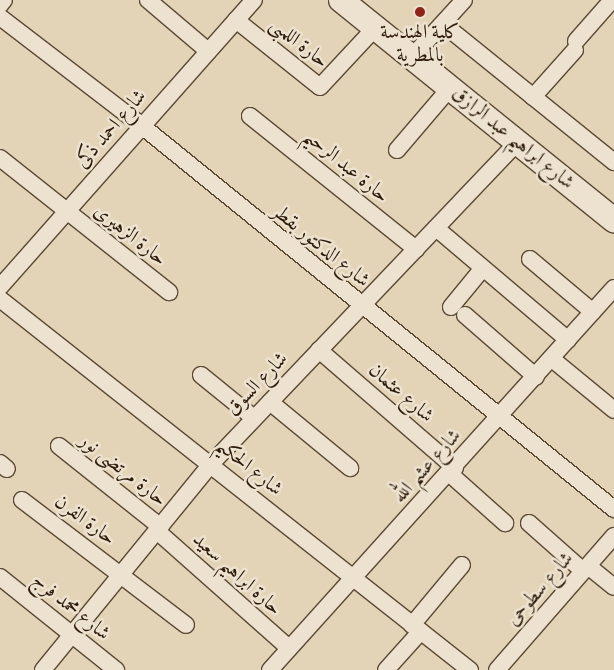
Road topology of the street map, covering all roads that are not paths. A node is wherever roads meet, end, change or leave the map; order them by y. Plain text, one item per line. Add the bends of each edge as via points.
1 (4, 0) edge
2 (148, 0) edge
3 (254, 0) edge
4 (341, 0) edge
5 (464, 0) edge
6 (612, 0) edge
7 (0, 5) edge
8 (0, 17) edge
9 (236, 20) junction
10 (443, 24) junction
11 (376, 28) junction
12 (208, 51) junction
13 (412, 56) junction
14 (450, 88) junction
15 (533, 97) junction
16 (250, 116) dead end
17 (142, 126) junction
18 (518, 142) junction
19 (397, 150) dead end
20 (0, 158) edge
21 (613, 160) edge
22 (66, 213) junction
23 (614, 220) edge
24 (436, 228) junction
25 (416, 249) junction
26 (530, 259) dead end
27 (483, 268) junction
28 (0, 287) edge
29 (614, 288) edge
30 (168, 292) dead end
31 (0, 300) edge
32 (361, 306) junction
33 (450, 307) dead end
34 (593, 312) junction
35 (465, 315) dead end
36 (568, 340) junction
37 (319, 350) junction
38 (552, 359) junction
39 (201, 374) dead end
40 (536, 377) junction
41 (270, 402) junction
42 (614, 410) edge
43 (254, 418) junction
44 (500, 418) junction
45 (59, 446) dead end
46 (210, 464) junction
47 (350, 468) dead end
48 (452, 471) junction
49 (22, 500) dead end
50 (614, 509) edge
51 (505, 523) dead end
52 (529, 523) dead end
53 (159, 529) junction
54 (614, 536) edge
55 (462, 565) dead end
56 (585, 569) junction
57 (123, 574) junction
58 (0, 578) edge
59 (354, 579) junction
60 (614, 587) edge
61 (186, 625) dead end
62 (416, 628) junction
63 (73, 636) junction
64 (289, 648) junction
65 (277, 668) edge
66 (43, 670) edge
67 (116, 670) edge
68 (386, 670) edge
69 (470, 670) edge
70 (497, 670) edge

1 - 7 street
2 - 12 street
3 - 9 street, شارع احمد ذكى
4 - 11 main road, شارع ابراهيم عبد الرازق
5 - 10 street
6 - 15 street
8 - 17 street, شارع الدكتور بقطر
9 - 11 street, حارة اللمبى via 320,87
9 - 12 street, شارع احمد ذكى
10 - 13 street
10 - 15 street
11 - 13 main road, شارع ابراهيم عبد الرازق
12 - 17 street, شارع احمد ذكى
13 - 14 main road, شارع ابراهيم عبد الرازق
14 - 18 main road, شارع ابراهيم عبد الرازق
14 - 19 street
15 - 21 street
16 - 25 street, حارة عبد الرحيم
17 - 22 street, شارع احمد ذكى
17 - 32 street, شارع الدكتور بقطر
18 - 23 main road, شارع ابراهيم عبد الرازق
18 - 24 street, شارع السوق
20 - 22 street, حارة الزهيرى
22 - 28 street, شارع احمد ذكى
22 - 30 street, حارة الزهيرى
24 - 25 street, شارع السوق
24 - 27 street
25 - 32 street, شارع السوق
26 - 34 street
27 - 33 street
27 - 36 street
29 - 34 street, شارع عشم الله
31 - 46 street, شارع الحكيم
32 - 37 street, شارع السوق
32 - 44 street, شارع الدكتور بقطر
34 - 36 street, شارع عشم الله
35 - 40 street
36 - 38 street, شارع عشم الله
37 - 41 street, شارع السوق
37 - 48 street, شارع عثمان
38 - 40 street, شارع عشم الله
38 - 42 street
39 - 43 street
40 - 44 street, شارع عشم الله
41 - 43 street, شارع السوق
41 - 47 street
43 - 46 street, شارع السوق
44 - 48 street, شارع عشم الله
44 - 50 street, شارع الدكتور بقطر
45 - 53 street, حارة مرتضى نور
46 - 53 street, شارع السوق
46 - 59 street, شارع الحكيم
48 - 51 street, شارع عثمان
48 - 59 street, شارع عشم الله
49 - 57 street, حارة الفرن
52 - 56 street
53 - 57 street, شارع السوق
53 - 64 street, حارة ابراهيم سعيد
54 - 56 street, شارع سطوحى
55 - 62 street
56 - 60 street
56 - 70 street, شارع سطوحى
57 - 61 street, حارة الفرن
57 - 63 street, شارع السوق
58 - 63 street, شارع محمد فرج
59 - 62 street, شارع الحكيم
59 - 64 street, شارع عشم الله
62 - 68 street
62 - 69 street, شارع الحكيم
63 - 66 street, شارع السوق
63 - 67 street, شارع محمد فرج
64 - 65 street, شارع عشم الله

